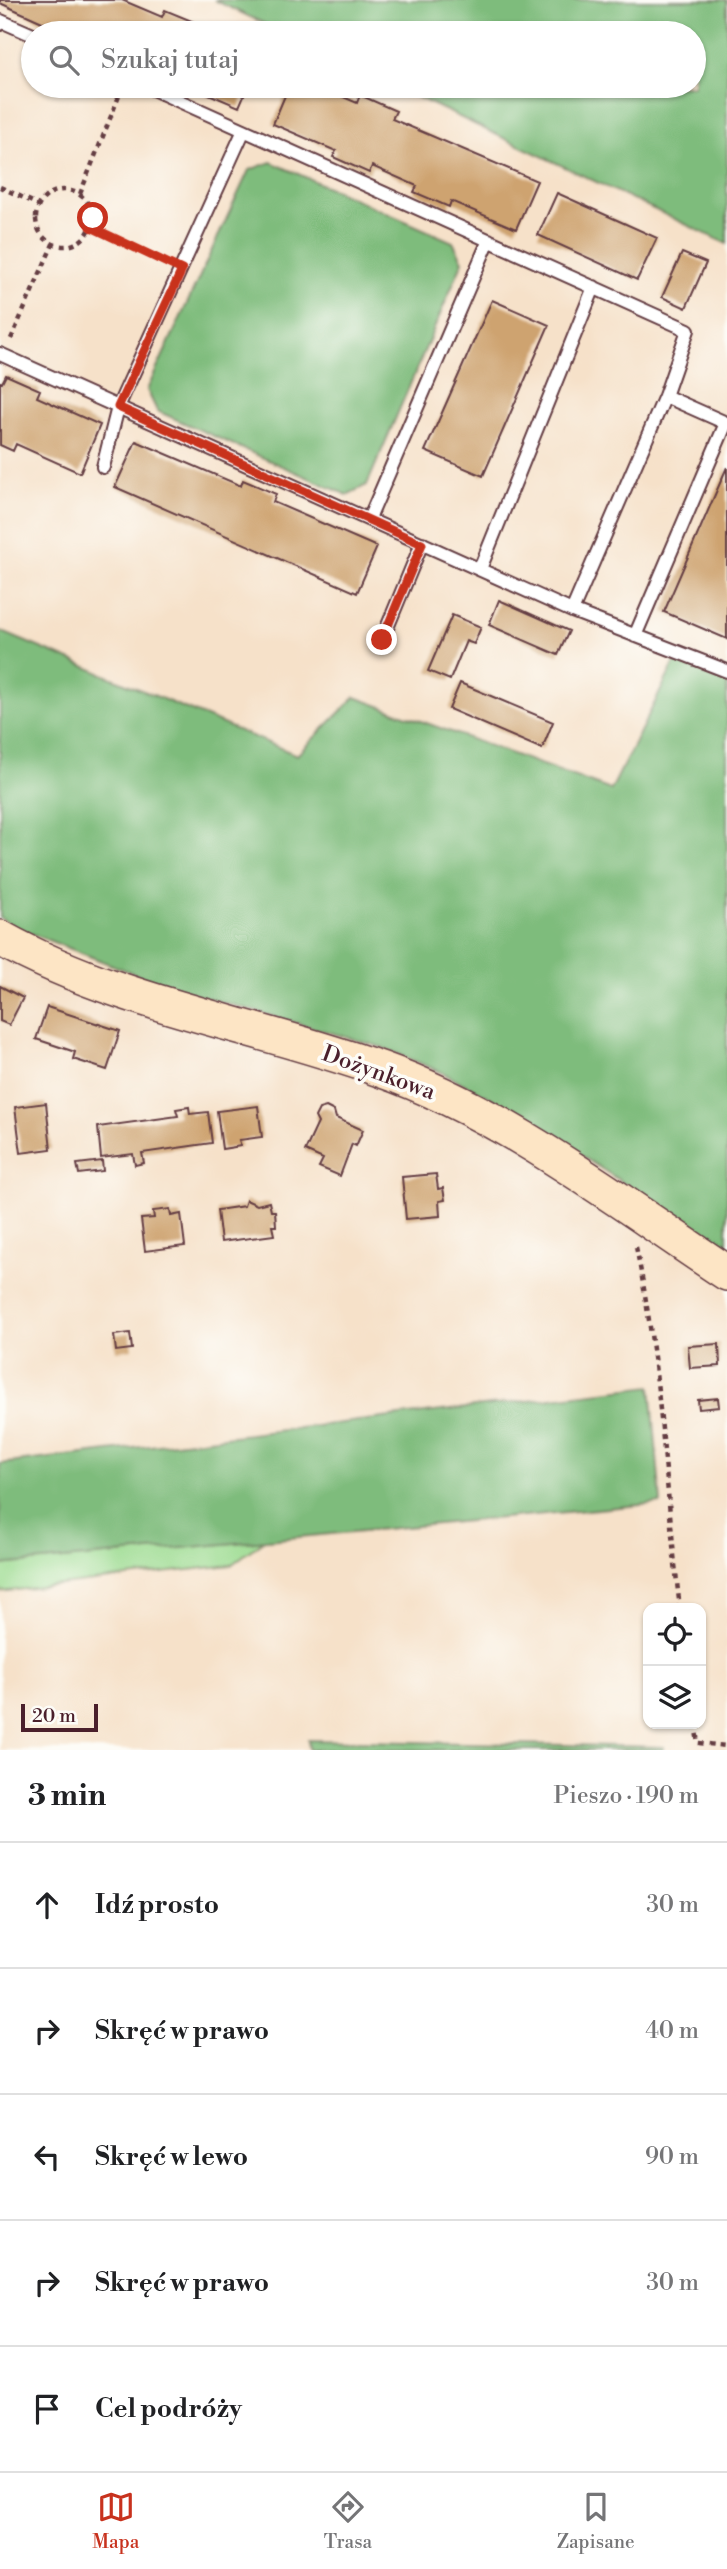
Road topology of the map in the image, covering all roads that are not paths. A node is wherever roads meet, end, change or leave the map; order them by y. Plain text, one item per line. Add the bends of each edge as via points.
1 (0, 21) edge
2 (21, 30) edge
3 (173, 98) edge
4 (244, 130) junction
5 (489, 240) junction
6 (594, 287) junction
7 (2, 355) edge
8 (665, 396) junction
9 (118, 407) junction
10 (103, 467) dead end
11 (369, 519) junction
12 (422, 544) junction
13 (480, 569) junction
14 (572, 611) junction
15 (635, 636) junction
16 (382, 640) dead end
17 (727, 671) edge
18 (0, 938) edge
19 (727, 1273) edge

1 - 2 lane
3 - 4 lane
4 - 5 lane
4 - 9 lane
5 - 6 lane
5 - 11 lane
6 - 8 lane via 688,330
6 - 13 lane
7 - 9 lane
8 - 14 lane
8 - 15 lane via 726,423
9 - 10 lane
9 - 11 lane
11 - 12 lane
12 - 13 lane
12 - 16 lane
13 - 14 lane
14 - 15 lane
15 - 17 lane
18 - 19 street, Dożynkowa via 80,975 380,1069 439,1093 480,1114

